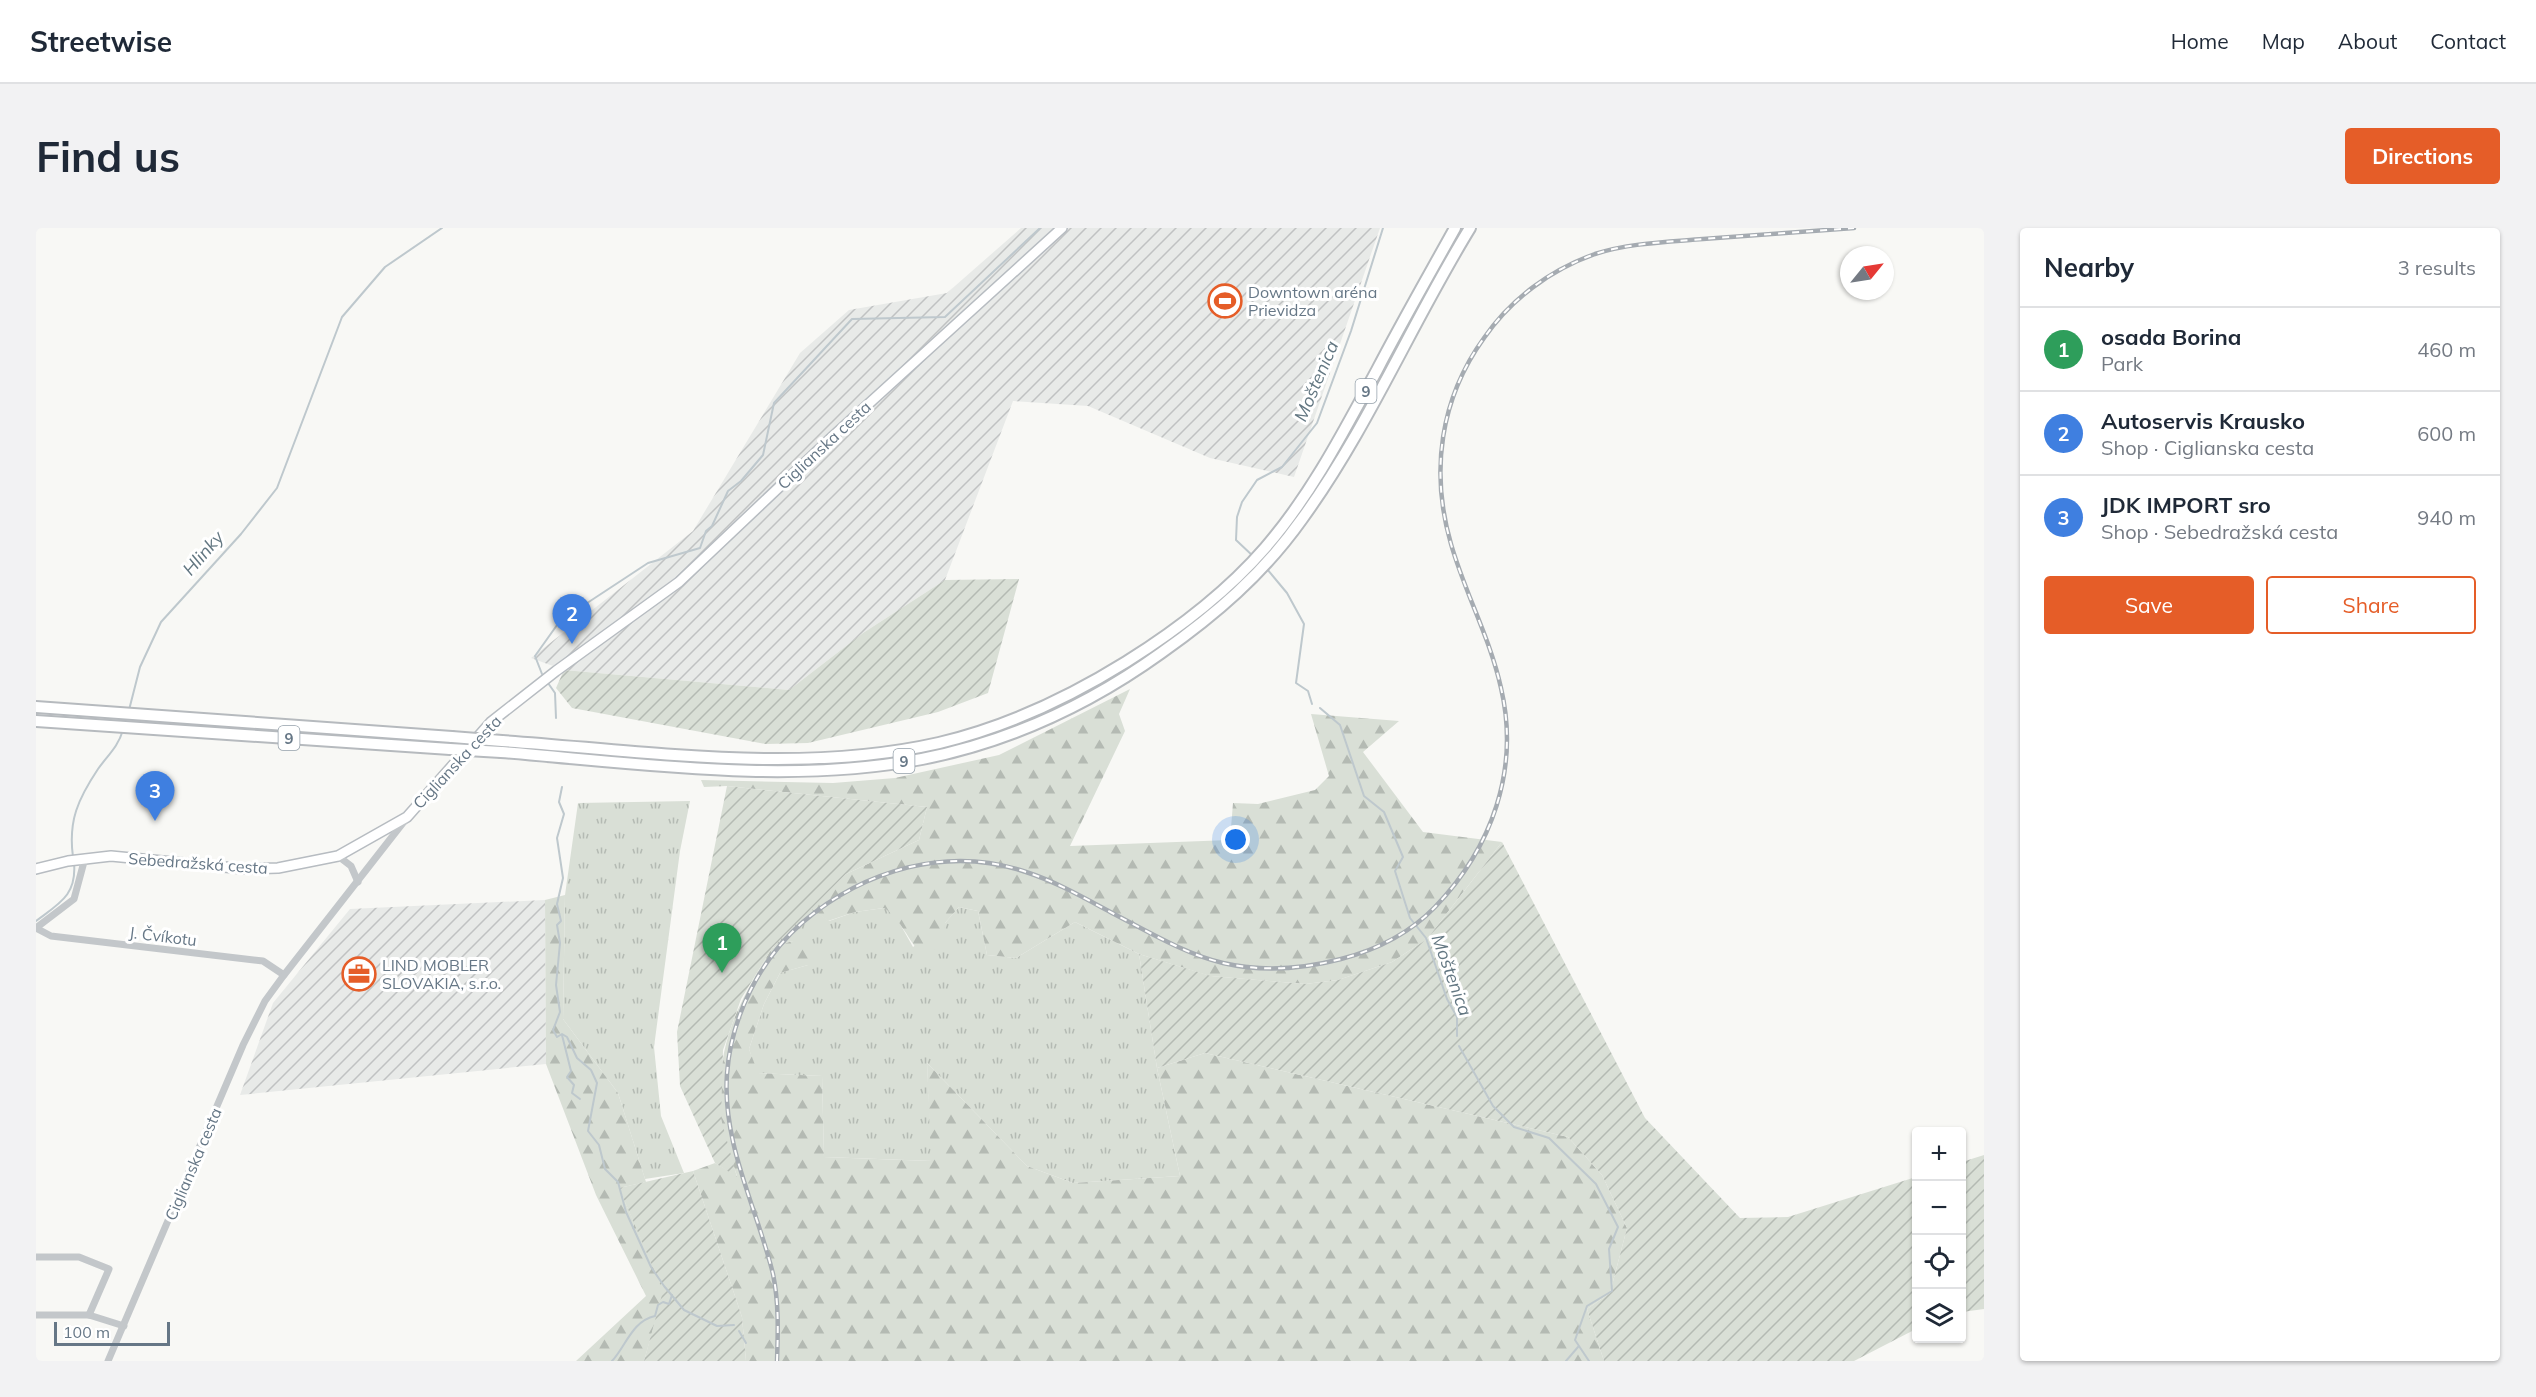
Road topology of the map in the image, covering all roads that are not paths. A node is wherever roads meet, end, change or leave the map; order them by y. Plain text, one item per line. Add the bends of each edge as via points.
1 (1062, 228) edge
2 (1455, 228) edge
3 (1469, 230) edge
4 (36, 707) edge
5 (36, 722) edge
6 (501, 747) junction
7 (407, 817) junction
8 (338, 856) junction
9 (82, 858) junction
10 (36, 869) edge
11 (358, 882) junction
12 (36, 928) edge
13 (284, 975) junction
14 (36, 1257) edge
15 (36, 1315) edge
16 (89, 1315) junction
17 (123, 1326) junction
18 (108, 1361) edge

1 - 7 street, Ciglianska cesta via 679,582 491,722
2 - 6 main road, 9 via 1344,432 1266,547 1179,626 1081,688 1011,721 939,743 855,754 770,758
3 - 6 main road, 9 via 1352,444 1274,555 1256,576 1187,635 1089,699 991,741 944,754 856,766 771,770
4 - 6 main road, 9, bridge via 452,737
5 - 6 main road, 9, bridge via 450,749
7 - 8 street, Sebedražská cesta
7 - 11 street, Ciglianska cesta
8 - 9 street, Sebedražská cesta via 278,868 245,869 111,856
8 - 11 street via 351,866
9 - 10 street, Sebedražská cesta
9 - 12 street via 74,899
11 - 13 street, Ciglianska cesta
12 - 13 street, J. Čvíkotu via 51,936 262,961
13 - 17 street, Ciglianska cesta via 265,1001 243,1045
14 - 16 street via 79,1257 109,1269
15 - 16 street
16 - 17 street
17 - 18 street, Ciglianska cesta

